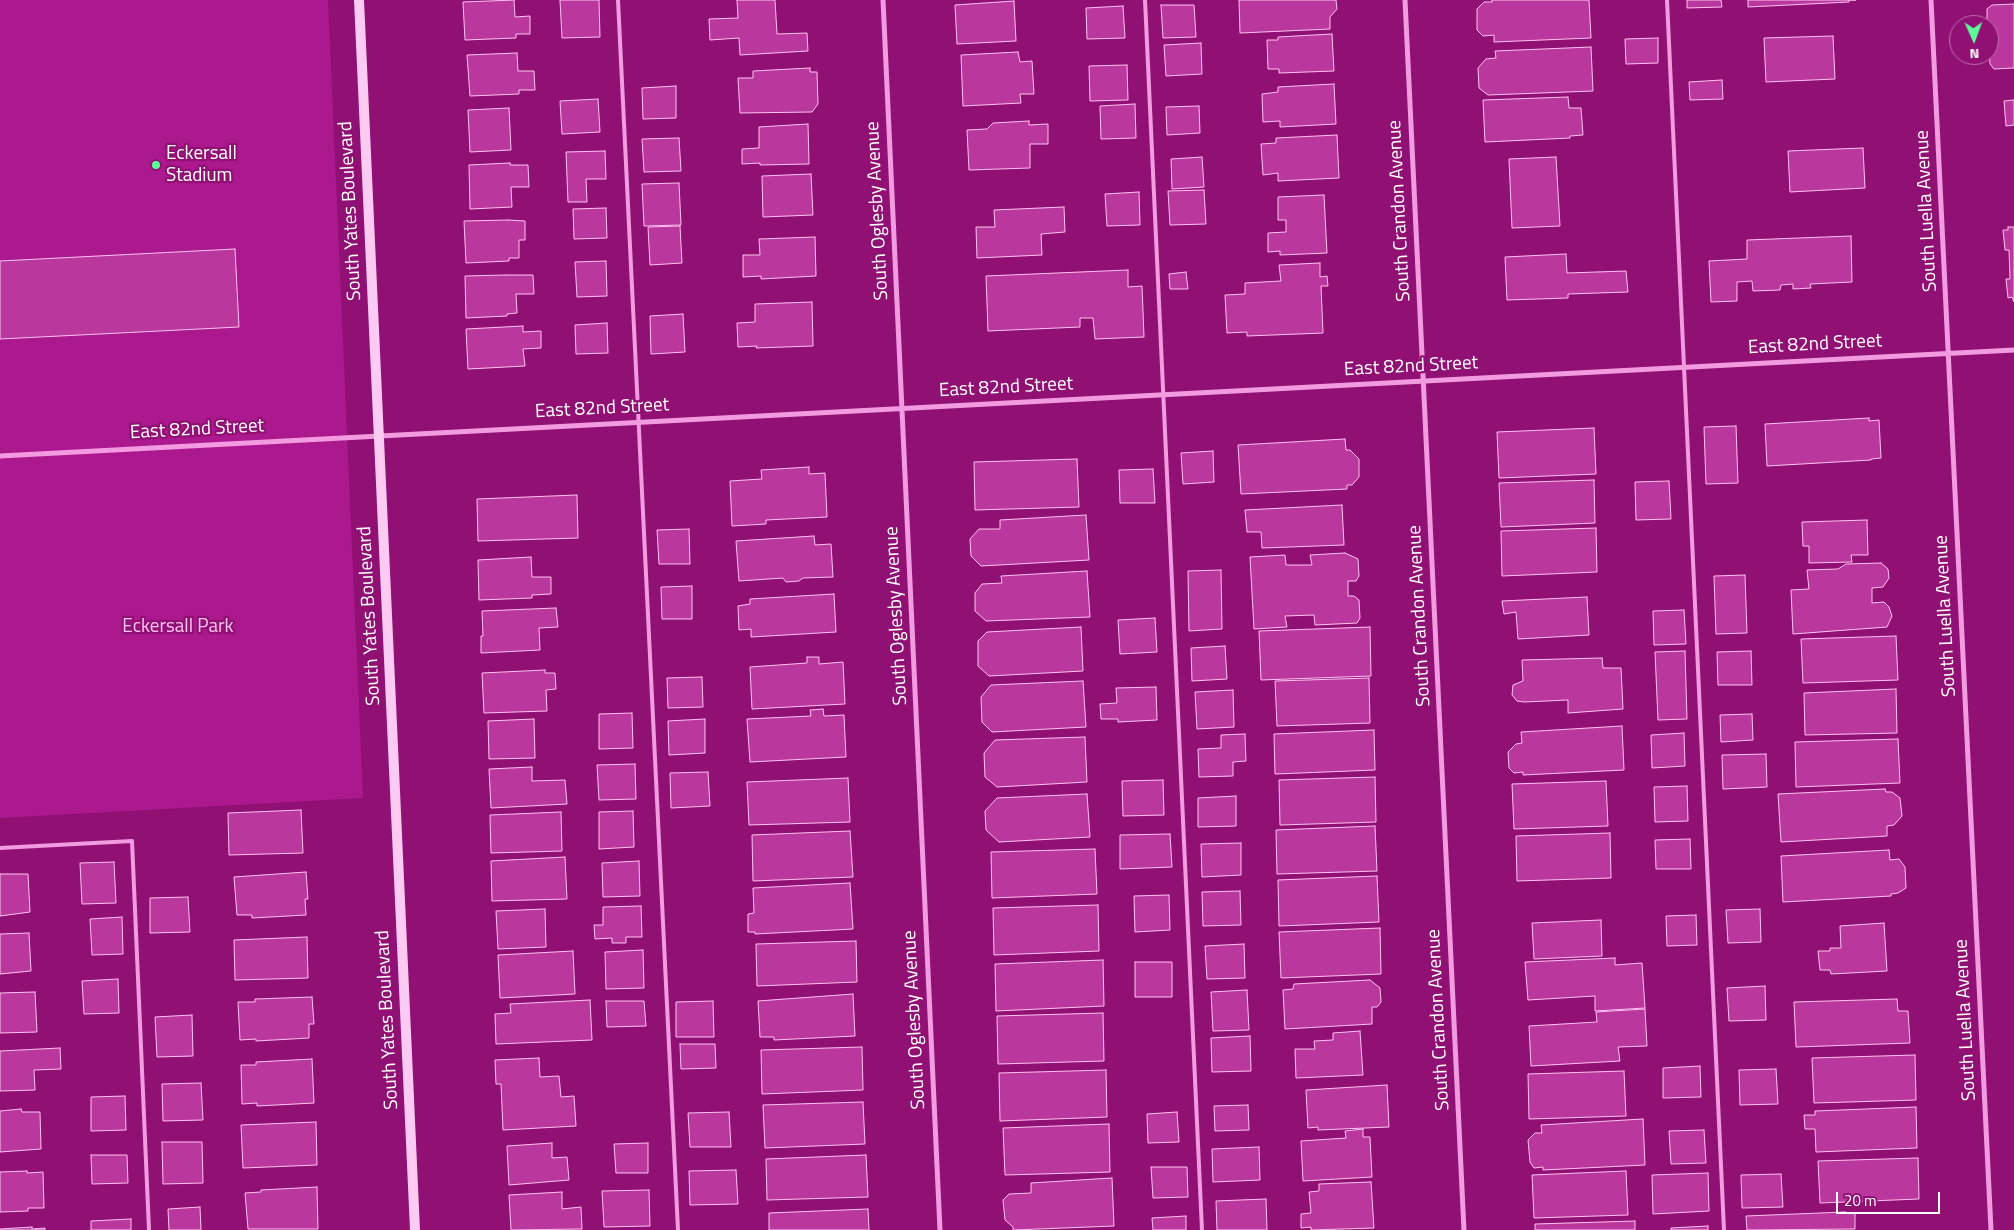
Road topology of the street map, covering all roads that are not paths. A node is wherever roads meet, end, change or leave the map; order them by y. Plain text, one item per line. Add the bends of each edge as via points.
1 (359, 0) edge
2 (618, 0) edge
3 (884, 0) edge
4 (1145, 0) edge
5 (1405, 0) edge
6 (1667, 0) edge
7 (1932, 0) edge
8 (2014, 350) edge
9 (1949, 353) junction
10 (1684, 367) junction
11 (1424, 381) junction
12 (1163, 394) junction
13 (902, 408) junction
14 (639, 422) junction
15 (379, 436) junction
16 (0, 456) edge
17 (0, 848) edge
18 (149, 1230) edge
19 (415, 1230) edge
20 (678, 1230) edge
21 (940, 1230) edge
22 (1202, 1230) edge
23 (1464, 1230) edge
24 (1724, 1230) edge
25 (1991, 1230) edge

1 - 15 street, South Yates Boulevard
2 - 14 lane
3 - 13 street, South Oglesby Avenue
4 - 12 lane
5 - 11 street, South Crandon Avenue
6 - 10 lane
7 - 9 street, South Luella Avenue
8 - 9 street, East 82nd Street
9 - 10 street, East 82nd Street
9 - 25 street, South Luella Avenue
10 - 11 street, East 82nd Street
10 - 24 lane
11 - 12 street, East 82nd Street
11 - 23 street, South Crandon Avenue
12 - 13 street, East 82nd Street
12 - 22 lane
13 - 14 street, East 82nd Street
13 - 21 street, South Oglesby Avenue
14 - 15 street, East 82nd Street
14 - 20 lane
15 - 16 street, East 82nd Street
15 - 19 street, South Yates Boulevard
17 - 18 lane via 132,841

